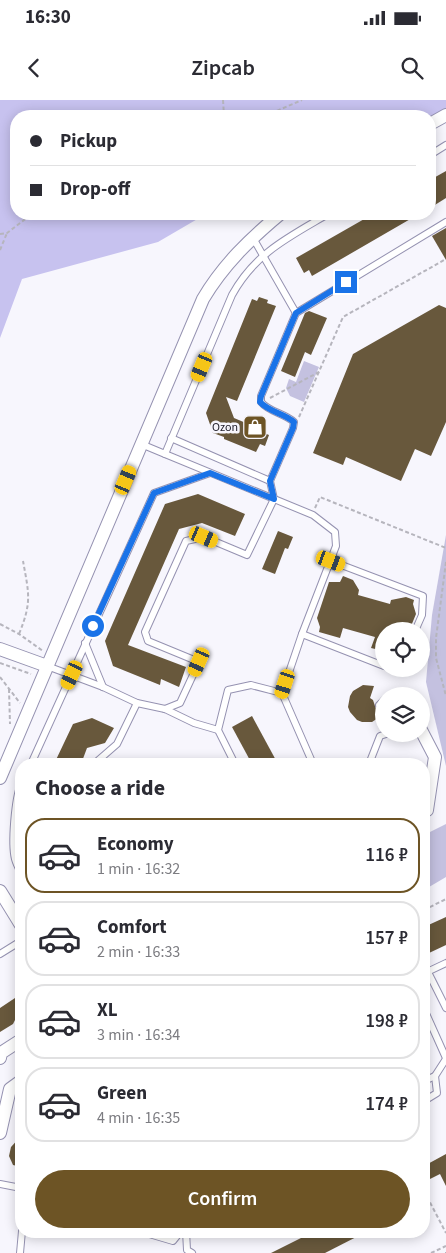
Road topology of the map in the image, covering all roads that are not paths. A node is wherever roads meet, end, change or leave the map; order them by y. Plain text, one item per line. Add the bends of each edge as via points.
1 (273, 220) edge
2 (318, 220) edge
3 (446, 222) edge
4 (253, 238) junction
5 (263, 255) junction
6 (296, 313) junction
7 (171, 438) junction
8 (142, 444) junction
9 (165, 454) junction
10 (210, 473) junction
11 (270, 481) junction
12 (274, 499) junction
13 (331, 561) junction
14 (419, 622) edge
15 (302, 634) junction
16 (85, 643) junction
17 (0, 649) edge
18 (375, 662) edge
19 (47, 667) junction
20 (72, 675) junction
21 (103, 687) junction
22 (282, 693) junction
23 (137, 703) junction
24 (165, 709) junction
25 (218, 730) junction
26 (378, 742) edge
27 (427, 742) edge
28 (34, 758) edge
29 (101, 758) edge
30 (231, 758) edge
31 (310, 758) edge
32 (371, 758) edge
33 (0, 778) edge
34 (430, 790) edge
35 (15, 812) edge
36 (15, 858) edge
37 (1, 895) edge
38 (15, 916) edge
39 (15, 945) edge
40 (0, 954) edge
41 (446, 963) edge
42 (430, 971) edge
43 (430, 976) edge
44 (446, 1008) edge
45 (430, 1022) edge
46 (15, 1044) edge
47 (0, 1058) edge
48 (446, 1058) edge
49 (435, 1076) junction
50 (430, 1078) edge
51 (15, 1085) edge
52 (430, 1097) edge
53 (0, 1129) edge
54 (0, 1184) edge
55 (15, 1187) edge
56 (21, 1238) edge
57 (163, 1238) edge
58 (175, 1238) edge
59 (187, 1238) edge
60 (20, 1253) edge
61 (192, 1253) edge

1 - 4 street
2 - 5 lane
3 - 6 lane
4 - 5 lane
4 - 8 street via 229,262 204,299
5 - 6 lane
5 - 7 lane via 232,295
6 - 11 lane via 260,402 294,422
7 - 9 lane
7 - 11 lane
8 - 9 lane
8 - 19 street
9 - 10 lane
10 - 12 lane
10 - 16 lane via 154,493
11 - 12 lane
12 - 13 lane via 313,515 335,532 336,546
12 - 24 lane via 247,555 204,537 186,541 145,632 148,641 199,662 180,703
13 - 14 lane via 423,596
13 - 15 lane
15 - 18 lane
15 - 22 lane
16 - 20 lane
16 - 21 lane
17 - 19 street
19 - 20 lane
19 - 33 street
20 - 21 lane
20 - 28 lane
21 - 23 lane
22 - 25 lane via 251,685 228,690
22 - 31 lane
23 - 24 lane
23 - 29 lane via 117,744
24 - 25 lane via 194,724
25 - 30 lane
26 - 32 lane
27 - 34 street via 435,757
35 - 36 lane
37 - 38 street
39 - 40 lane
41 - 42 lane
43 - 44 lane
45 - 48 lane
46 - 47 street via 1,1053
48 - 49 lane
49 - 50 lane
49 - 52 lane via 437,1093
51 - 53 street via 10,1089
54 - 55 lane
56 - 60 lane
57 - 58 lane via 173,1241
59 - 61 lane via 188,1250

